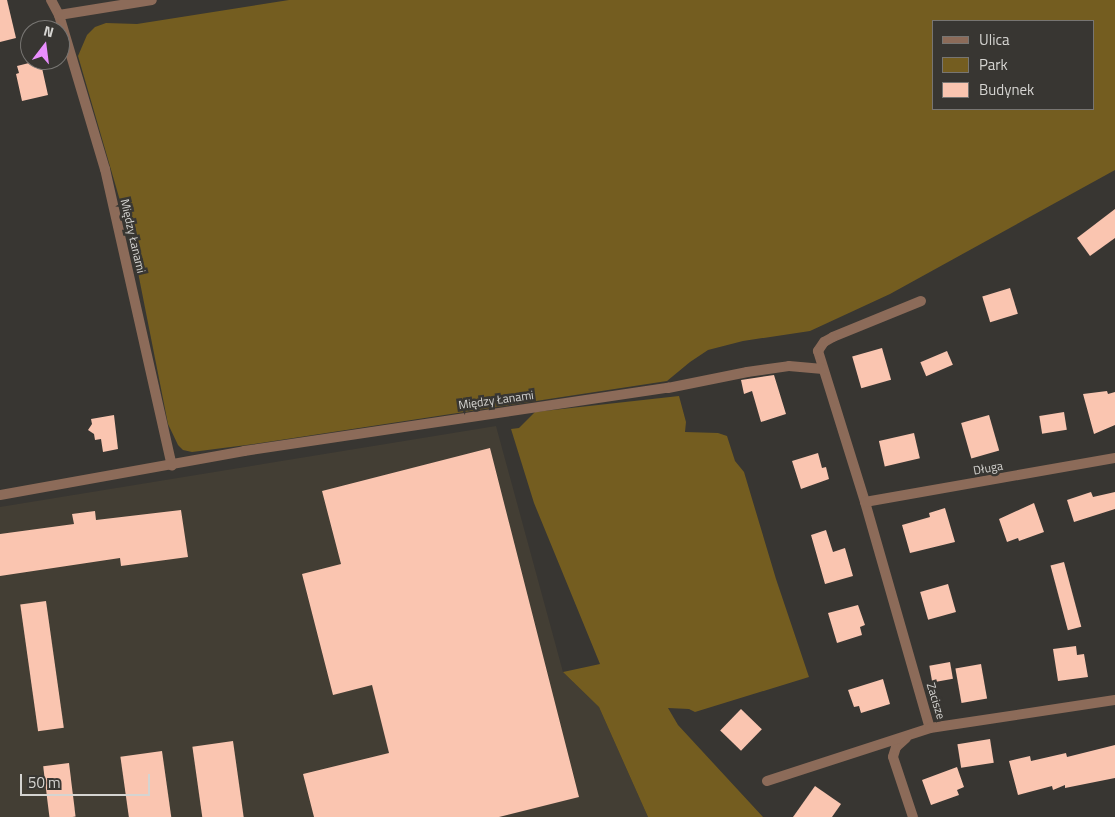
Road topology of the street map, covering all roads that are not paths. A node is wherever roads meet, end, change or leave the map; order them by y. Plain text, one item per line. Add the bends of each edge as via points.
1 (51, 0) edge
2 (152, 0) edge
3 (59, 15) junction
4 (921, 301) dead end
5 (823, 369) junction
6 (1115, 458) edge
7 (172, 466) junction
8 (0, 495) edge
9 (865, 502) junction
10 (1115, 700) edge
11 (930, 728) junction
12 (910, 734) junction
13 (767, 781) dead end
14 (913, 817) edge

1 - 3 street, Między Łanami
2 - 3 street
3 - 7 street, Między Łanami via 105,169
4 - 5 street via 824,342 818,351
5 - 7 street, Między Łanami via 789,366 747,372 668,388 244,451
5 - 9 street
6 - 9 street, Długa
7 - 8 street, Między Łanami
9 - 11 street, Zacisze
10 - 11 street, Zacisze
11 - 12 street
12 - 13 street
12 - 14 street via 896,747 893,757

